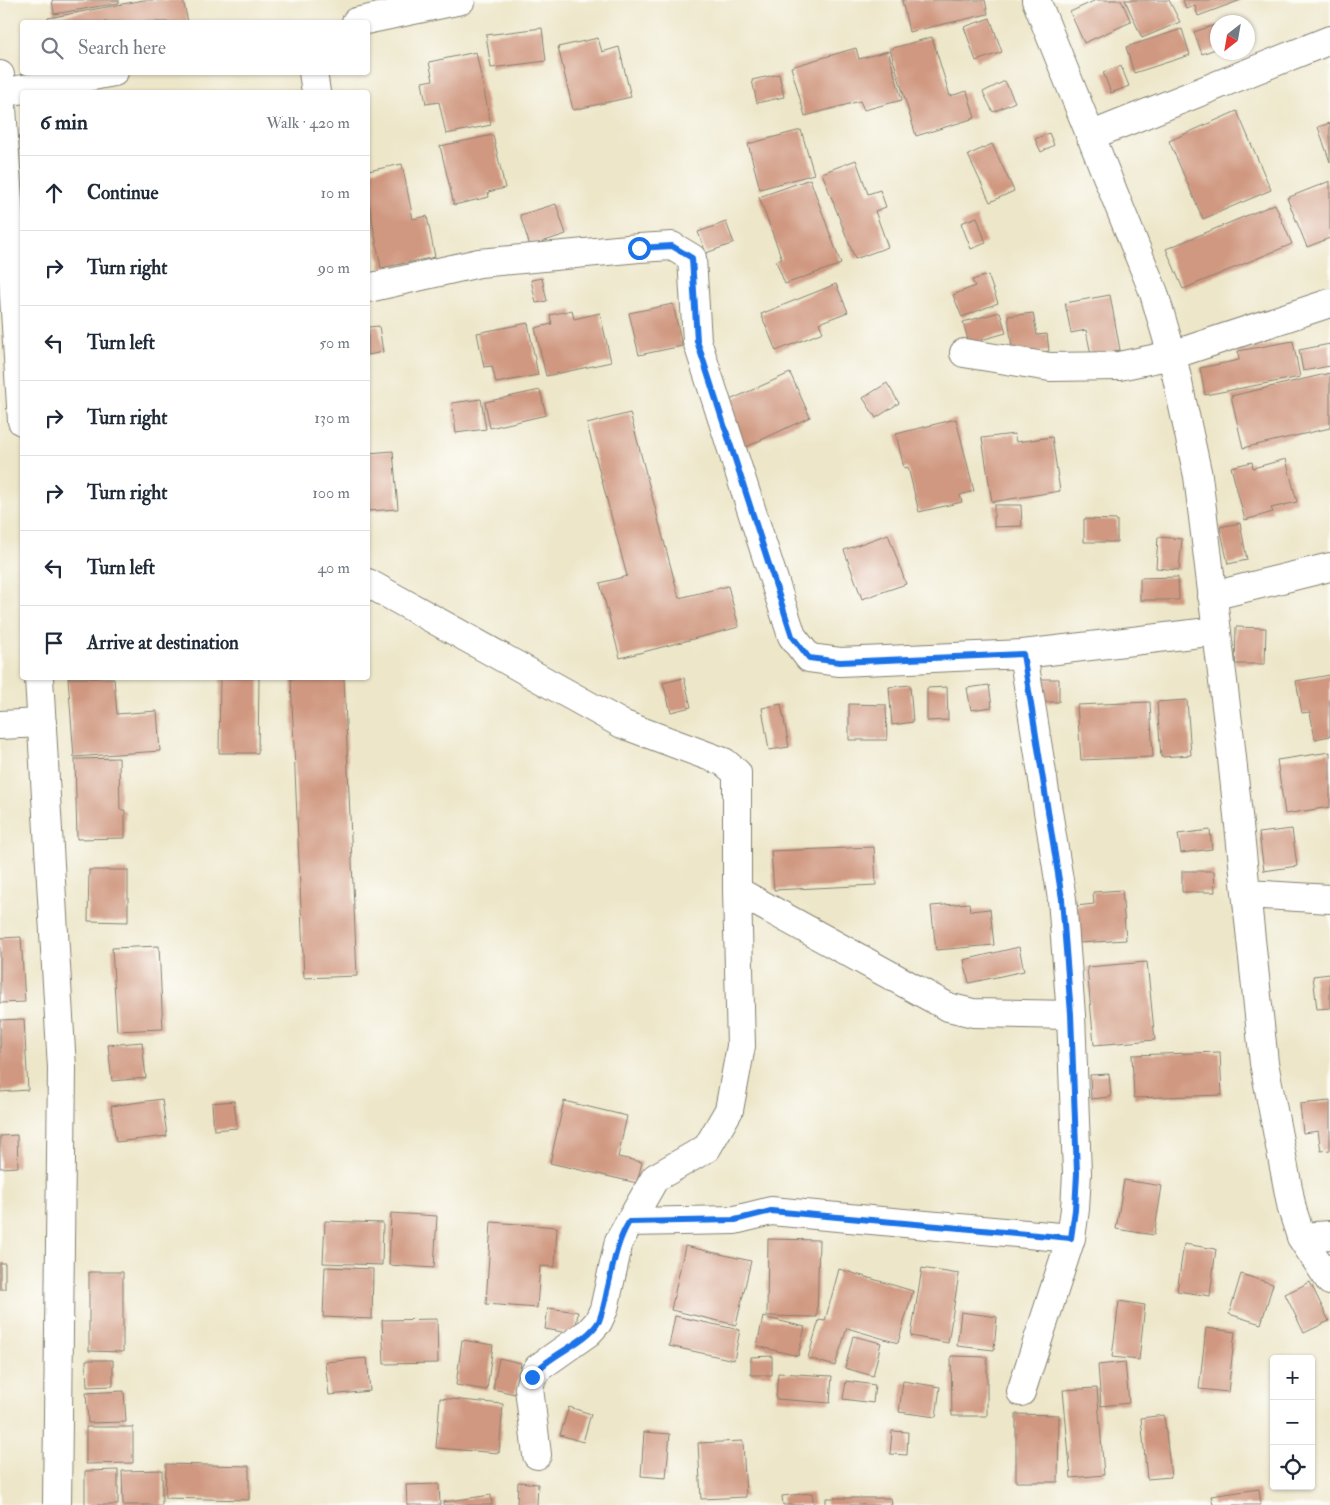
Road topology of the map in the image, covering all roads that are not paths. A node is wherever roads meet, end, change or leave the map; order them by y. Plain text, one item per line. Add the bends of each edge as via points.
1 (461, 0) edge
2 (1036, 0) edge
3 (366, 20) edge
4 (1330, 40) edge
5 (86, 75) edge
6 (313, 75) edge
7 (1, 84) edge
8 (316, 90) edge
9 (1090, 136) junction
10 (370, 288) edge
11 (1330, 303) edge
12 (20, 340) edge
13 (964, 353) dead end
14 (1172, 355) junction
15 (1330, 567) edge
16 (370, 584) edge
17 (1212, 596) junction
18 (1217, 632) junction
19 (1023, 654) junction
20 (39, 680) edge
21 (42, 723) junction
22 (0, 725) edge
23 (737, 891) junction
24 (1247, 894) junction
25 (1330, 899) edge
26 (1071, 1014) junction
27 (629, 1222) junction
28 (1330, 1235) edge
29 (1301, 1237) junction
30 (1071, 1238) junction
31 (1330, 1281) edge
32 (1022, 1392) dead end
33 (537, 1455) dead end
34 (57, 1505) edge

1 - 3 street
2 - 9 street
4 - 9 street
5 - 7 street
6 - 8 street
7 - 12 street
9 - 14 street via 1154,293
10 - 19 street via 479,263 672,246 692,258 697,341 792,636 809,658 840,662
11 - 14 street
13 - 14 street via 1050,367 1119,366
14 - 17 street via 1198,476
15 - 17 street
16 - 23 street via 622,724 724,762 737,773
17 - 18 street
18 - 19 street
18 - 24 street
19 - 26 street via 1062,899
20 - 21 street
21 - 22 street
21 - 34 street via 62,1068
23 - 26 street via 948,1007 973,1013
23 - 27 street via 741,1046 729,1110 707,1148 655,1178
24 - 25 street
24 - 29 street via 1264,1063 1292,1209
26 - 30 street via 1077,1173
27 - 30 street via 735,1220 771,1211
27 - 33 street via 618,1241 604,1309 598,1322 590,1332 538,1368 532,1377 529,1388
28 - 29 street
29 - 31 street
30 - 32 street

